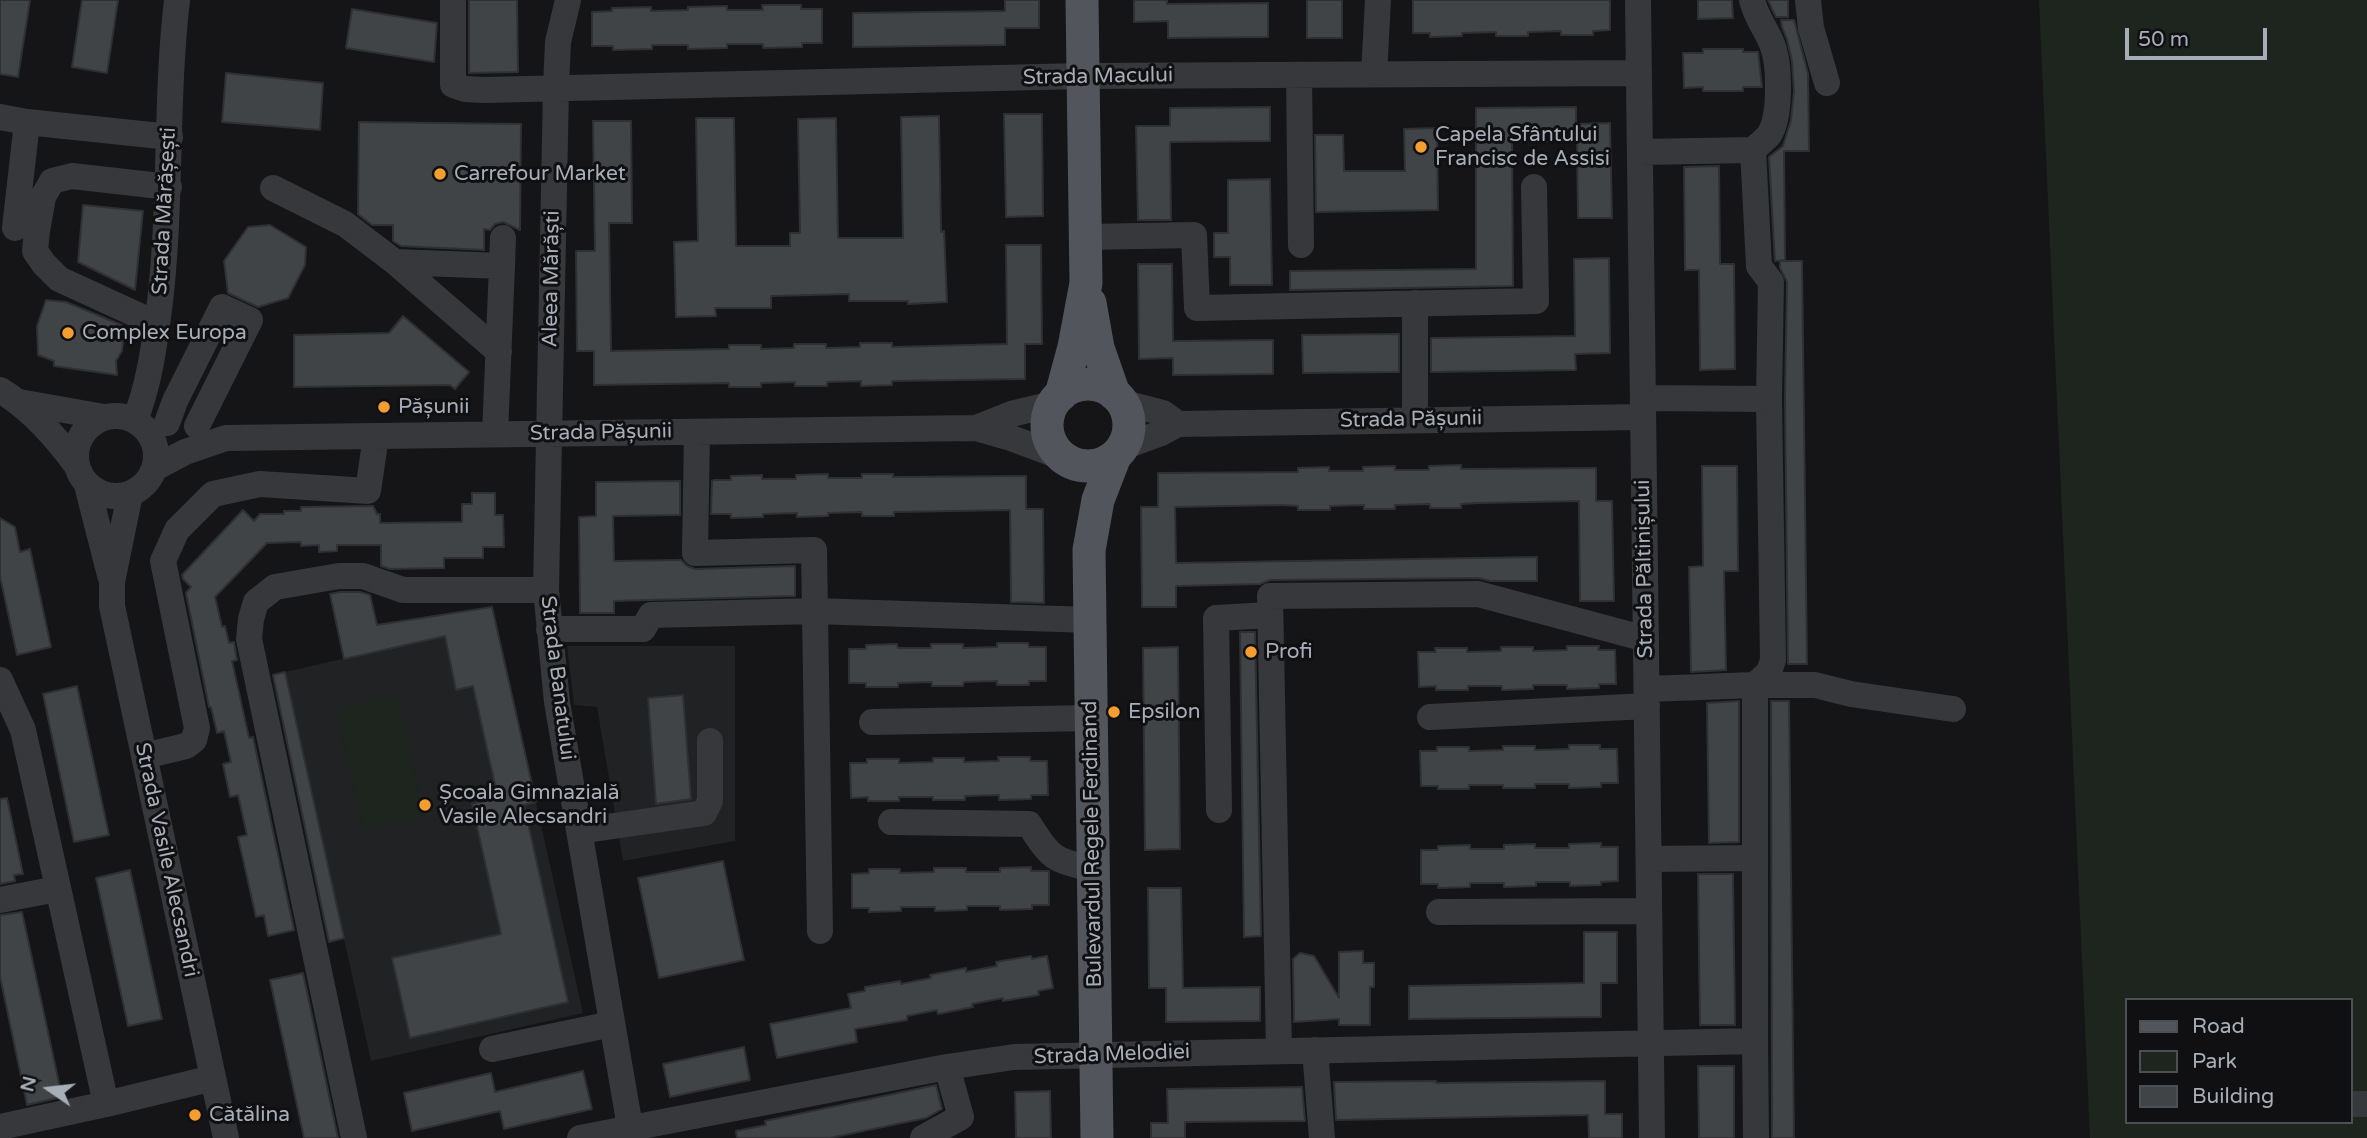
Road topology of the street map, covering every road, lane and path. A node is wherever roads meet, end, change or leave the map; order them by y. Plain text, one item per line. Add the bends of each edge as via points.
1 (177, 0) edge
2 (453, 0) edge
3 (568, 0) edge
4 (1082, 0) edge
5 (1378, 0) edge
6 (1638, 0) edge
7 (1752, 0) edge
8 (1808, 0) edge
9 (1639, 73) junction
10 (1374, 74) junction
11 (1300, 75) junction
12 (1083, 76) junction
13 (1827, 83) dead end
14 (556, 87) junction
15 (0, 117) edge
16 (27, 122) junction
17 (170, 137) junction
18 (1753, 150) junction
19 (1640, 152) junction
20 (169, 187) junction
21 (1534, 187) dead end
22 (273, 188) dead end
23 (15, 228) dead end
24 (1086, 237) junction
25 (503, 238) dead end
26 (1301, 244) dead end
27 (395, 262) junction
28 (502, 266) junction
29 (1086, 284) junction
30 (1415, 303) junction
31 (157, 324) junction
32 (499, 352) junction
33 (10, 396) edge
34 (1118, 398) junction
35 (1769, 399) junction
36 (1057, 400) junction
37 (1643, 407) junction
38 (104, 417) junction
39 (1415, 420) junction
40 (148, 422) junction
41 (1178, 424) junction
42 (197, 426) junction
43 (976, 428) junction
44 (697, 432) junction
45 (495, 434) junction
46 (549, 434) junction
47 (376, 436) junction
48 (226, 438) junction
49 (1119, 451) junction
50 (1066, 460) junction
51 (155, 468) junction
52 (82, 476) junction
53 (130, 494) junction
54 (1089, 550) junction
55 (112, 582) junction
56 (545, 590) junction
57 (814, 611) junction
58 (1270, 615) junction
59 (1090, 620) junction
60 (549, 629) junction
61 (1646, 639) junction
62 (0, 680) edge
63 (1755, 685) junction
64 (1647, 697) junction
65 (1953, 709) dead end
66 (1430, 717) dead end
67 (1092, 718) junction
68 (872, 722) dead end
69 (710, 741) dead end
70 (144, 756) junction
71 (1219, 810) dead end
72 (891, 822) dead end
73 (579, 831) junction
74 (1754, 858) junction
75 (1649, 859) junction
76 (1093, 869) junction
77 (57, 889) junction
78 (0, 900) edge
79 (1649, 911) junction
80 (1440, 912) dead end
81 (820, 931) dead end
82 (612, 1024) junction
83 (1755, 1041) junction
84 (1651, 1044) junction
85 (492, 1049) dead end
86 (1315, 1050) junction
87 (1279, 1051) junction
88 (1096, 1054) junction
89 (947, 1067) junction
90 (213, 1078) junction
91 (106, 1104) junction
92 (0, 1127) edge
93 (628, 1131) edge
94 (226, 1138) edge
95 (354, 1138) edge
96 (580, 1138) edge
97 (923, 1138) edge
98 (1097, 1138) edge
99 (1322, 1138) edge
100 (1652, 1138) edge
101 (1756, 1138) edge

1 - 17 street, Strada Mărășești
2 - 14 street, Strada Macului via 453,85 484,90
3 - 14 street, Aleea Mărăști via 558,42
4 - 12 main road
5 - 10 street
6 - 9 street, Strada Păltinișului
7 - 18 street via 1772,44 1778,72 1776,116 1769,135
8 - 13 street
9 - 10 street, Strada Macului
9 - 19 street, Strada Păltinișului
10 - 11 street, Strada Macului
11 - 12 street, Strada Macului
11 - 26 street
12 - 14 street, Strada Macului
12 - 24 main road
14 - 46 street, Aleea Mărăști
15 - 16 street
16 - 17 street
16 - 23 street
17 - 20 street, Strada Mărășești
18 - 19 street
18 - 35 street via 1759,266 1771,282
19 - 37 street, Strada Păltinișului
20 - 31 street, Strada Mărășești
20 - 31 street via 72,176 52,181 43,197 35,251 59,279
21 - 30 street via 1536,301
22 - 27 street via 345,224
24 - 29 main road
24 - 30 street via 1194,235 1197,308
25 - 28 street
27 - 28 street
27 - 32 street
28 - 32 street
29 - 34 main road via 1098,348
29 - 36 main road via 1074,347
30 - 39 street
31 - 40 street, Strada Mărășești via 142,402
32 - 45 street
33 - 38 street, Strada Vasile Alecsandri
33 - 52 street, Strada Vasile Alecsandri via 60,443
34 - 36 main road via 1104,388 1081,385
34 - 41 street, Strada Pășunii via 1163,413
34 - 49 main road via 1129,424
35 - 37 street, Strada Pășunii
35 - 63 street via 1773,660
36 - 43 street, Strada Pășunii
36 - 50 main road via 1047,426 1054,448
37 - 39 street, Strada Pășunii
37 - 61 street, Strada Păltinișului
38 - 40 street
38 - 52 street via 80,436 75,456
39 - 41 street, Strada Pășunii
40 - 42 street, Strada Pășunii
40 - 42 street via 175,401 222,307 250,320
40 - 51 street
41 - 49 street, Strada Pășunii
42 - 48 street, Strada Pășunii
43 - 44 street, Strada Pășunii
43 - 50 street, Strada Pășunii
44 - 46 street, Strada Pășunii
44 - 57 street via 695,553 814,550
45 - 46 street, Strada Pășunii
45 - 47 street, Strada Pășunii
46 - 56 street, Strada Banatului
47 - 48 street, Strada Pășunii
47 - 70 street via 368,491 260,484 214,494 177,530 163,561 197,728 194,740 186,746
48 - 51 street, Strada Pășunii
49 - 50 main road via 1094,466
49 - 54 main road, Bulevardul Regele Ferdinand via 1098,500
50 - 54 main road, Bulevardul Regele Ferdinand
51 - 53 street via 141,488
52 - 53 street via 107,496
52 - 55 street, Strada Vasile Alecsandri
53 - 55 street, Strada Vasile Alecsandri
54 - 59 main road, Bulevardul Regele Ferdinand
55 - 70 street, Strada Vasile Alecsandri via 112,606
56 - 60 street, Strada Banatului
56 - 95 street via 403,590 363,576 339,576 275,587 257,602 251,619 249,639
57 - 59 street
57 - 60 street via 650,615 643,629
57 - 81 street
58 - 61 street via 1270,596 1478,594
58 - 71 street via 1216,618
58 - 87 street
59 - 67 main road, Bulevardul Regele Ferdinand
60 - 73 street, Strada Banatului via 556,702
61 - 64 street, Strada Păltinișului
62 - 77 street via 23,730
63 - 64 street
63 - 65 street via 1815,685
63 - 74 street
64 - 66 street
64 - 75 street, Strada Păltinișului
67 - 68 street
67 - 76 main road, Bulevardul Regele Ferdinand
69 - 73 street via 710,801 704,813
70 - 90 street, Strada Vasile Alecsandri
72 - 76 street via 1028,824 1057,860
73 - 82 street, Strada Banatului
74 - 75 street
74 - 83 street
75 - 79 street, Strada Păltinișului
76 - 88 main road, Bulevardul Regele Ferdinand
77 - 78 street
77 - 91 street
79 - 80 street
79 - 84 street, Strada Păltinișului
82 - 85 street
82 - 93 street, Strada Banatului
83 - 84 street, Strada Melodiei
83 - 101 street
84 - 86 street, Strada Melodiei
84 - 100 street, Strada Păltinișului
86 - 87 street, Strada Melodiei
86 - 99 street
87 - 88 street, Strada Melodiei
88 - 89 street, Strada Melodiei via 1014,1057
88 - 98 main road, Bulevardul Regele Ferdinand
89 - 93 street, Strada Melodiei
89 - 97 street via 961,1117
90 - 91 street
90 - 94 street, Strada Vasile Alecsandri
91 - 92 street
93 - 96 street, Strada Melodiei

